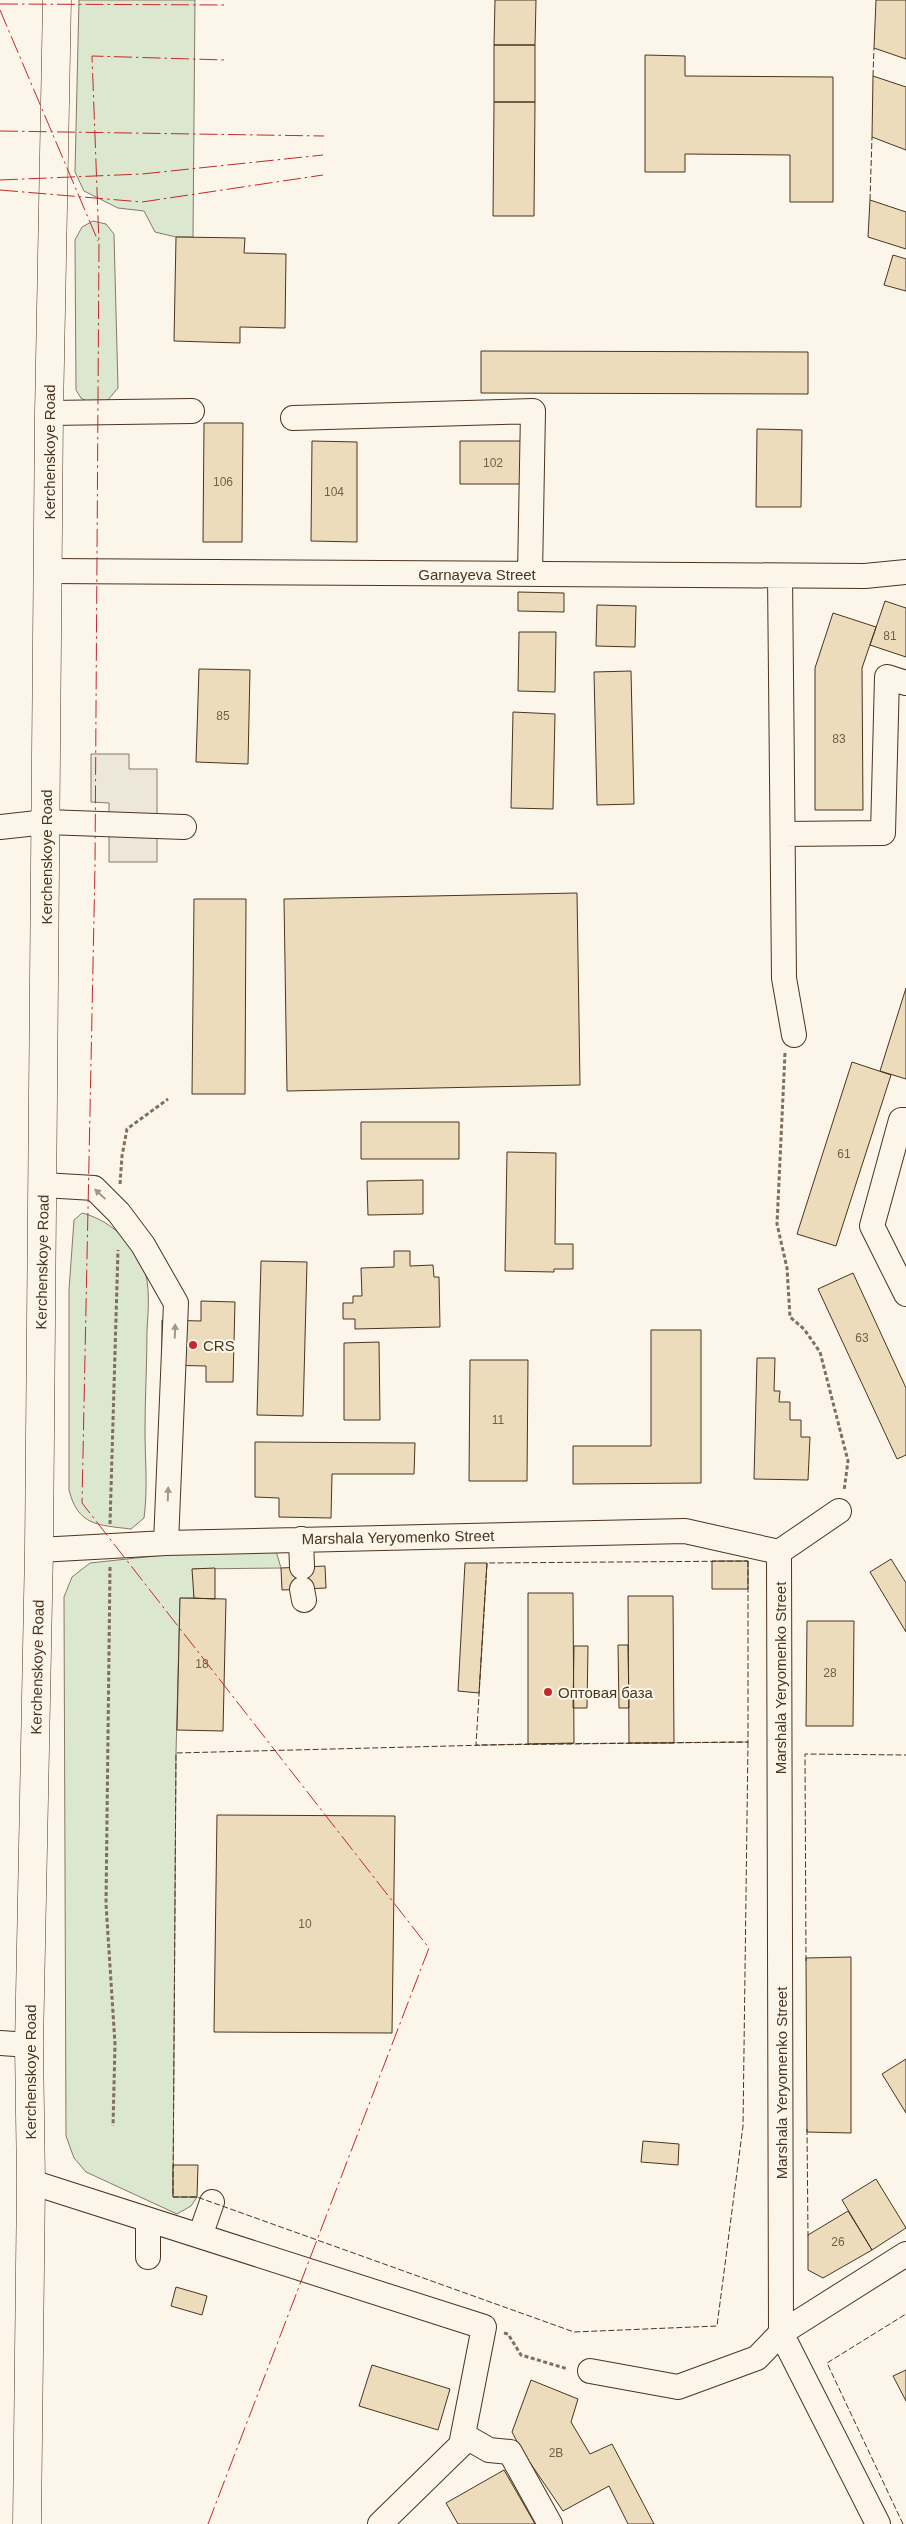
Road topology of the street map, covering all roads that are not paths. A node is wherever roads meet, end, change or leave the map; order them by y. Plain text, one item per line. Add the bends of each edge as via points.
1 (57, 0) edge
2 (192, 411) dead end
3 (49, 413) junction
4 (293, 418) dead end
5 (48, 571) junction
6 (906, 572) edge
7 (530, 574) junction
8 (780, 576) junction
9 (906, 683) edge
10 (46, 822) junction
11 (184, 826) dead end
12 (0, 827) edge
13 (783, 834) junction
14 (790, 1042) road end
15 (906, 1120) edge
16 (43, 1185) junction
17 (906, 1294) edge
18 (839, 1511) road end
19 (301, 1540) junction
20 (166, 1543) junction
21 (39, 1550) junction
22 (779, 1552) junction
23 (303, 1585) dead end
24 (0, 2043) edge
25 (29, 2045) junction
26 (31, 2182) junction
27 (212, 2202) dead end
28 (148, 2220) junction
29 (200, 2236) junction
30 (906, 2254) edge
31 (148, 2257) dead end
32 (781, 2333) junction
33 (590, 2371) road end
34 (463, 2435) junction
35 (27, 2524) edge
36 (380, 2524) edge
37 (550, 2524) edge
38 (878, 2524) edge

1 - 3 main road, Kerchenskoye Road
2 - 3 street
3 - 5 main road, Kerchenskoye Road
4 - 7 street via 533,412
5 - 7 street, Garnayeva Street
5 - 10 main road, Kerchenskoye Road
6 - 8 street, Garnayeva Street via 865,576
7 - 8 street, Garnayeva Street
8 - 13 street
9 - 13 street via 887,677 883,833
10 - 11 street
10 - 12 street
10 - 16 main road, Kerchenskoye Road
13 - 14 street via 784,978
15 - 17 street via 901,1120 872,1226
20 -> 16 street via 176,1303 143,1244 94,1188
16 - 21 main road, Kerchenskoye Road
18 - 22 street
19 - 20 street, Marshala Yeryomenko Street
19 - 22 street, Marshala Yeryomenko Street via 685,1531
19 - 23 street
20 - 21 street, Marshala Yeryomenko Street
21 - 25 main road, Kerchenskoye Road
22 - 32 street, Marshala Yeryomenko Street
24 - 25 street
25 - 26 main road, Kerchenskoye Road
26 - 28 street
26 - 35 main road, Kerchenskoye Road
27 - 29 street
28 - 29 street
28 - 31 street
29 - 34 street via 484,2327
30 - 32 street
32 - 33 street via 757,2358 678,2387
32 - 38 street, Marshala Yeryomenko Street
34 - 36 street via 461,2445
34 - 37 street via 489,2450 510,2452

